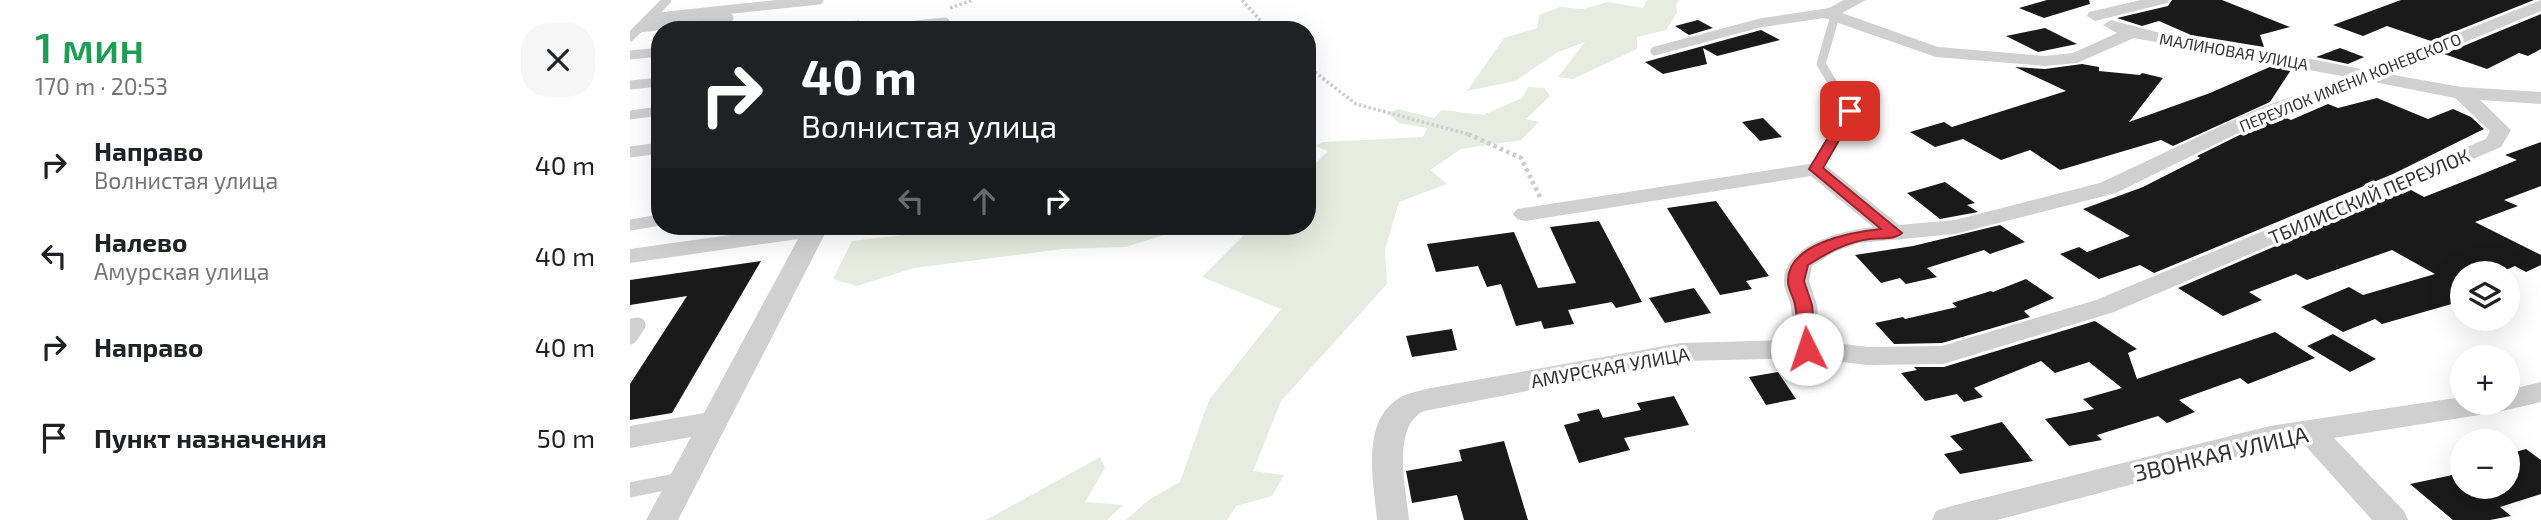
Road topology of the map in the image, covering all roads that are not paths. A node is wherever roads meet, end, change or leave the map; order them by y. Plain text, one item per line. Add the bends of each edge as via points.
1 (667, 0) edge
2 (820, 0) edge
3 (1858, 0) edge
4 (2161, 0) edge
5 (2541, 5) edge
6 (1831, 15) junction
7 (649, 18) junction
8 (729, 18) dead end
9 (702, 21) edge
10 (651, 27) edge
11 (639, 28) junction
12 (2130, 33) junction
13 (630, 37) edge
14 (1655, 51) dead end
15 (651, 53) edge
16 (630, 55) edge
17 (2364, 77) junction
18 (651, 83) edge
19 (630, 85) edge
20 (2461, 93) junction
21 (2541, 98) edge
22 (651, 112) edge
23 (630, 115) edge
24 (651, 149) edge
25 (630, 152) edge
26 (1816, 169) junction
27 (1536, 212) road end
28 (651, 222) edge
29 (630, 225) edge
30 (1894, 233) junction
31 (771, 235) edge
32 (812, 235) edge
33 (630, 257) edge
34 (2105, 306) joint
35 (630, 327) edge
36 (630, 337) edge
37 (1807, 349) junction
38 (2541, 392) edge
39 (2520, 397) edge
40 (2450, 409) edge
41 (713, 422) junction
42 (2310, 431) junction
43 (630, 438) edge
44 (683, 480) junction
45 (630, 490) edge
46 (662, 520) edge
47 (1393, 520) edge
48 (1948, 520) edge
49 (2392, 520) edge

1 - 7 lane
2 - 7 lane
3 - 6 street
4 - 12 street, МАЛИНОВАЯ УЛИЦА via 2103,21
5 - 17 street, ПЕРЕУЛОК ИМЕНИ КОНЕВСКОГО
6 - 12 street via 1936,52 2045,61 2077,58
6 - 14 lane via 1745,24
6 - 26 lane via 1821,64 1850,111
7 - 11 lane
8 - 9 lane
10 - 11 lane
11 - 13 lane
12 - 17 street, МАЛИНОВАЯ УЛИЦА via 2246,51
15 - 16 lane
17 - 20 street, МАЛИНОВАЯ УЛИЦА
17 - 30 street, ПЕРЕУЛОК ИМЕНИ КОНЕВСКОГО via 2264,113 2108,188 1955,227
18 - 19 lane
20 - 21 street
20 - 34 street, ТБИЛИССКИЙ ПЕРЕУЛОК via 2501,130 2494,143
22 - 23 lane
24 - 25 lane
26 - 27 street
26 - 30 street
28 - 29 lane
30 - 37 street, ПЕРЕУЛОК ИМЕНИ КОНЕВСКОГО via 1855,236 1825,247 1801,263 1796,281 1804,305
31 - 33 street
32 - 41 street
34 - 37 street, АМУРСКАЯ УЛИЦА via 1943,355 1868,356
35 - 36 lane via 638,325
37 - 47 street, АМУРСКАЯ УЛИЦА via 1682,352 1431,398 1405,408 1392,422 1388,448
38 - 39 street
40 - 42 street, ЗВОНКАЯ УЛИЦА
41 - 43 street
41 - 44 street
42 - 48 street, ЗВОНКАЯ УЛИЦА via 2270,437
42 - 49 street
44 - 45 lane
44 - 46 street

